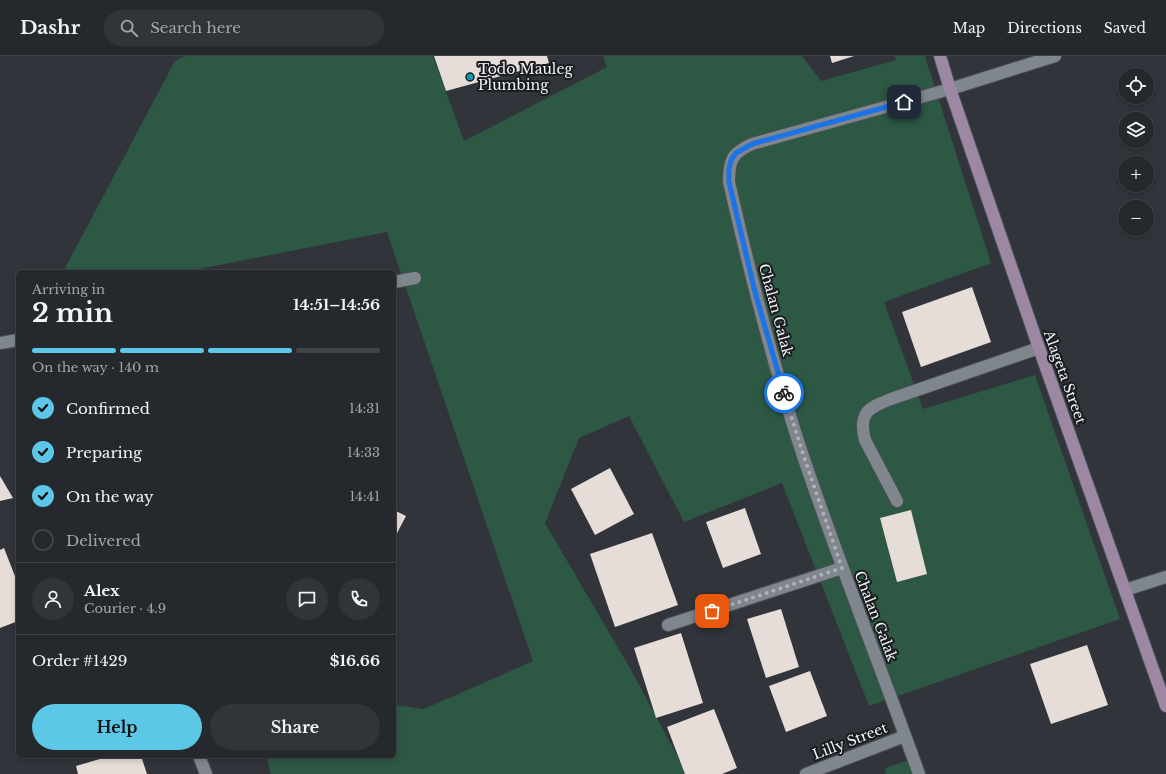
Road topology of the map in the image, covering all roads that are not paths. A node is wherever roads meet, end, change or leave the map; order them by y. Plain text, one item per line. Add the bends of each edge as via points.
1 (940, 56) edge
2 (1055, 56) edge
3 (950, 89) junction
4 (415, 278) dead end
5 (396, 282) edge
6 (16, 340) edge
7 (0, 343) edge
8 (1039, 348) junction
9 (897, 501) dead end
10 (842, 568) junction
11 (1166, 577) edge
12 (1126, 590) junction
13 (668, 625) dead end
14 (1166, 706) edge
15 (905, 736) junction
16 (201, 758) edge
17 (206, 774) edge
18 (806, 774) edge
19 (919, 774) edge

1 - 3 main road, Alageta Street
2 - 3 street, Chalan Galak
3 - 8 main road, Alageta Street
3 - 10 street, Chalan Galak via 752,144 736,153 730,164 729,182 755,292 804,457
4 - 5 street
6 - 7 street
8 - 9 street via 891,399 868,411 862,423 865,440
8 - 12 main road, Alageta Street
10 - 13 street
10 - 15 street, Chalan Galak
11 - 12 street
12 - 14 main road, Alageta Street
15 - 18 street, Lilly Street
15 - 19 street, Chalan Galak
16 - 17 street

